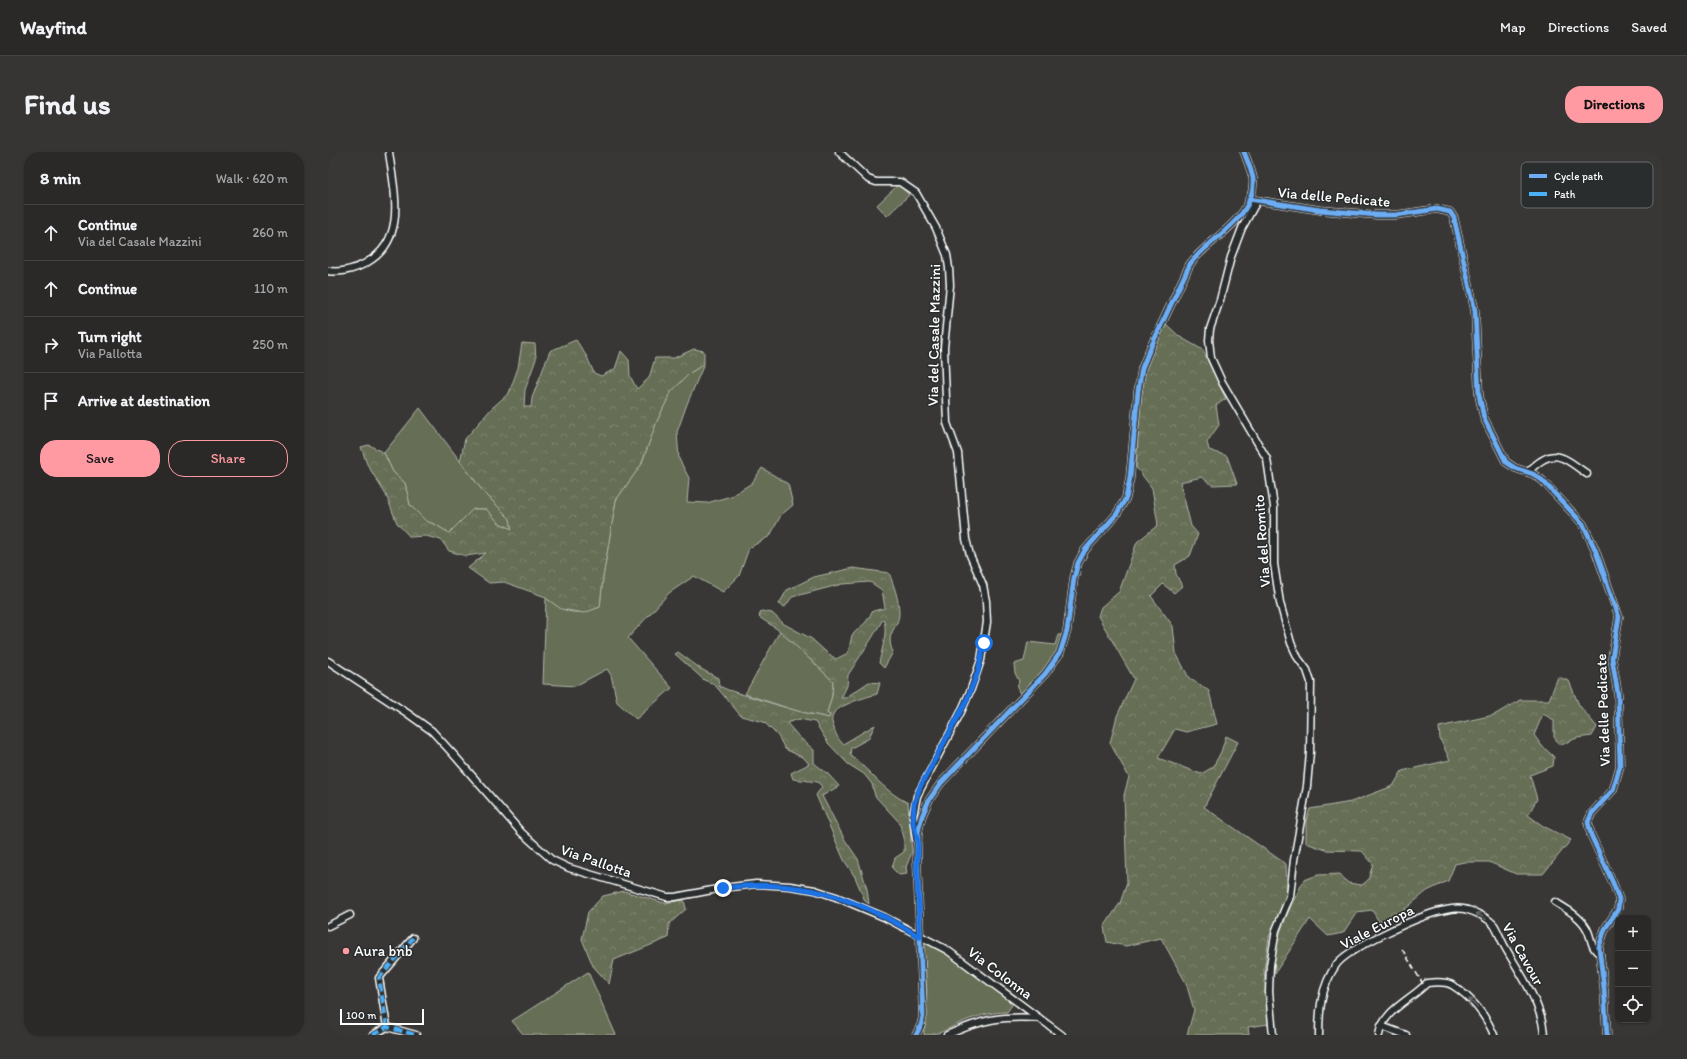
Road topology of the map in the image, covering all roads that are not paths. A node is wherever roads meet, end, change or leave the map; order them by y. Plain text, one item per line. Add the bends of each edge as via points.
1 (389, 152) edge
2 (839, 152) edge
3 (1244, 152) edge
4 (1249, 199) junction
5 (1257, 201) junction
6 (328, 271) edge
7 (1528, 472) junction
8 (1587, 474) dead end
9 (328, 661) edge
10 (918, 842) junction
11 (1555, 902) dead end
12 (1456, 908) joint
13 (350, 915) dead end
14 (328, 926) edge
15 (920, 937) junction
16 (413, 938) dead end
17 (1600, 954) junction
18 (1039, 1018) junction
19 (1381, 1026) junction
20 (387, 1027) junction
21 (373, 1035) edge
22 (416, 1035) edge
23 (916, 1035) edge
24 (947, 1035) edge
25 (1062, 1035) edge
26 (1273, 1035) edge
27 (1319, 1035) edge
28 (1379, 1035) edge
29 (1406, 1035) edge
30 (1494, 1035) edge
31 (1544, 1035) edge
32 (1607, 1035) edge

1 - 6 street via 395,211 389,241 376,256 357,268 343,272
2 - 10 street, Via del Casale Mazzini via 868,179 876,182 900,182 916,193 936,228 949,265 950,285 944,344 947,423 958,452 966,539 983,585 987,622 982,657 972,690 916,799 913,822
3 - 4 street via 1253,179
4 - 5 street, Via delle Pedicate
4 - 10 street via 1237,219 1190,264 1147,354 1139,384 1127,495 1119,512 1088,546 1078,563 1067,631 1058,657 938,787 923,812
5 - 7 street, Via delle Pedicate via 1378,215 1437,209 1451,214 1475,311 1482,413 1506,462
5 - 26 street, Via del Romito via 1242,228 1231,257 1222,296 1210,328 1209,340 1211,358 1222,382 1268,461 1274,511 1274,564 1280,602 1289,638 1309,672 1312,685 1310,757 1294,855 1290,898 1276,930 1270,959 1269,992
7 - 8 street via 1545,459 1557,456 1563,457
7 - 17 street, Via delle Pedicate via 1545,482 1583,524 1595,549 1619,617 1612,658 1618,694 1620,766 1612,790 1592,813 1588,822 1618,899 1617,912 1599,945
9 - 15 street, Via Pallotta via 407,712 436,735 521,832 561,865 666,897 752,884 782,885 811,890 856,904
10 - 15 street
11 - 17 street via 1570,911 1583,924 1593,948
12 - 27 street, Viale Europa via 1439,911 1394,930 1341,959 1325,985 1321,1000
31 -> 12 street, Via Cavour via 1536,1004 1493,925 1476,913
13 - 14 street
15 - 18 street, Via Colonna via 951,953
15 - 23 street via 923,1019
16 - 20 street via 379,978
17 - 32 street, Via delle Pedicate
18 - 24 street via 991,1019
18 - 25 street, Via Colonna
19 - 28 street
19 - 29 street
30 -> 19 street via 1490,1025 1472,1001 1451,984 1442,982 1427,983 1392,1012
20 - 21 street
20 - 22 street

